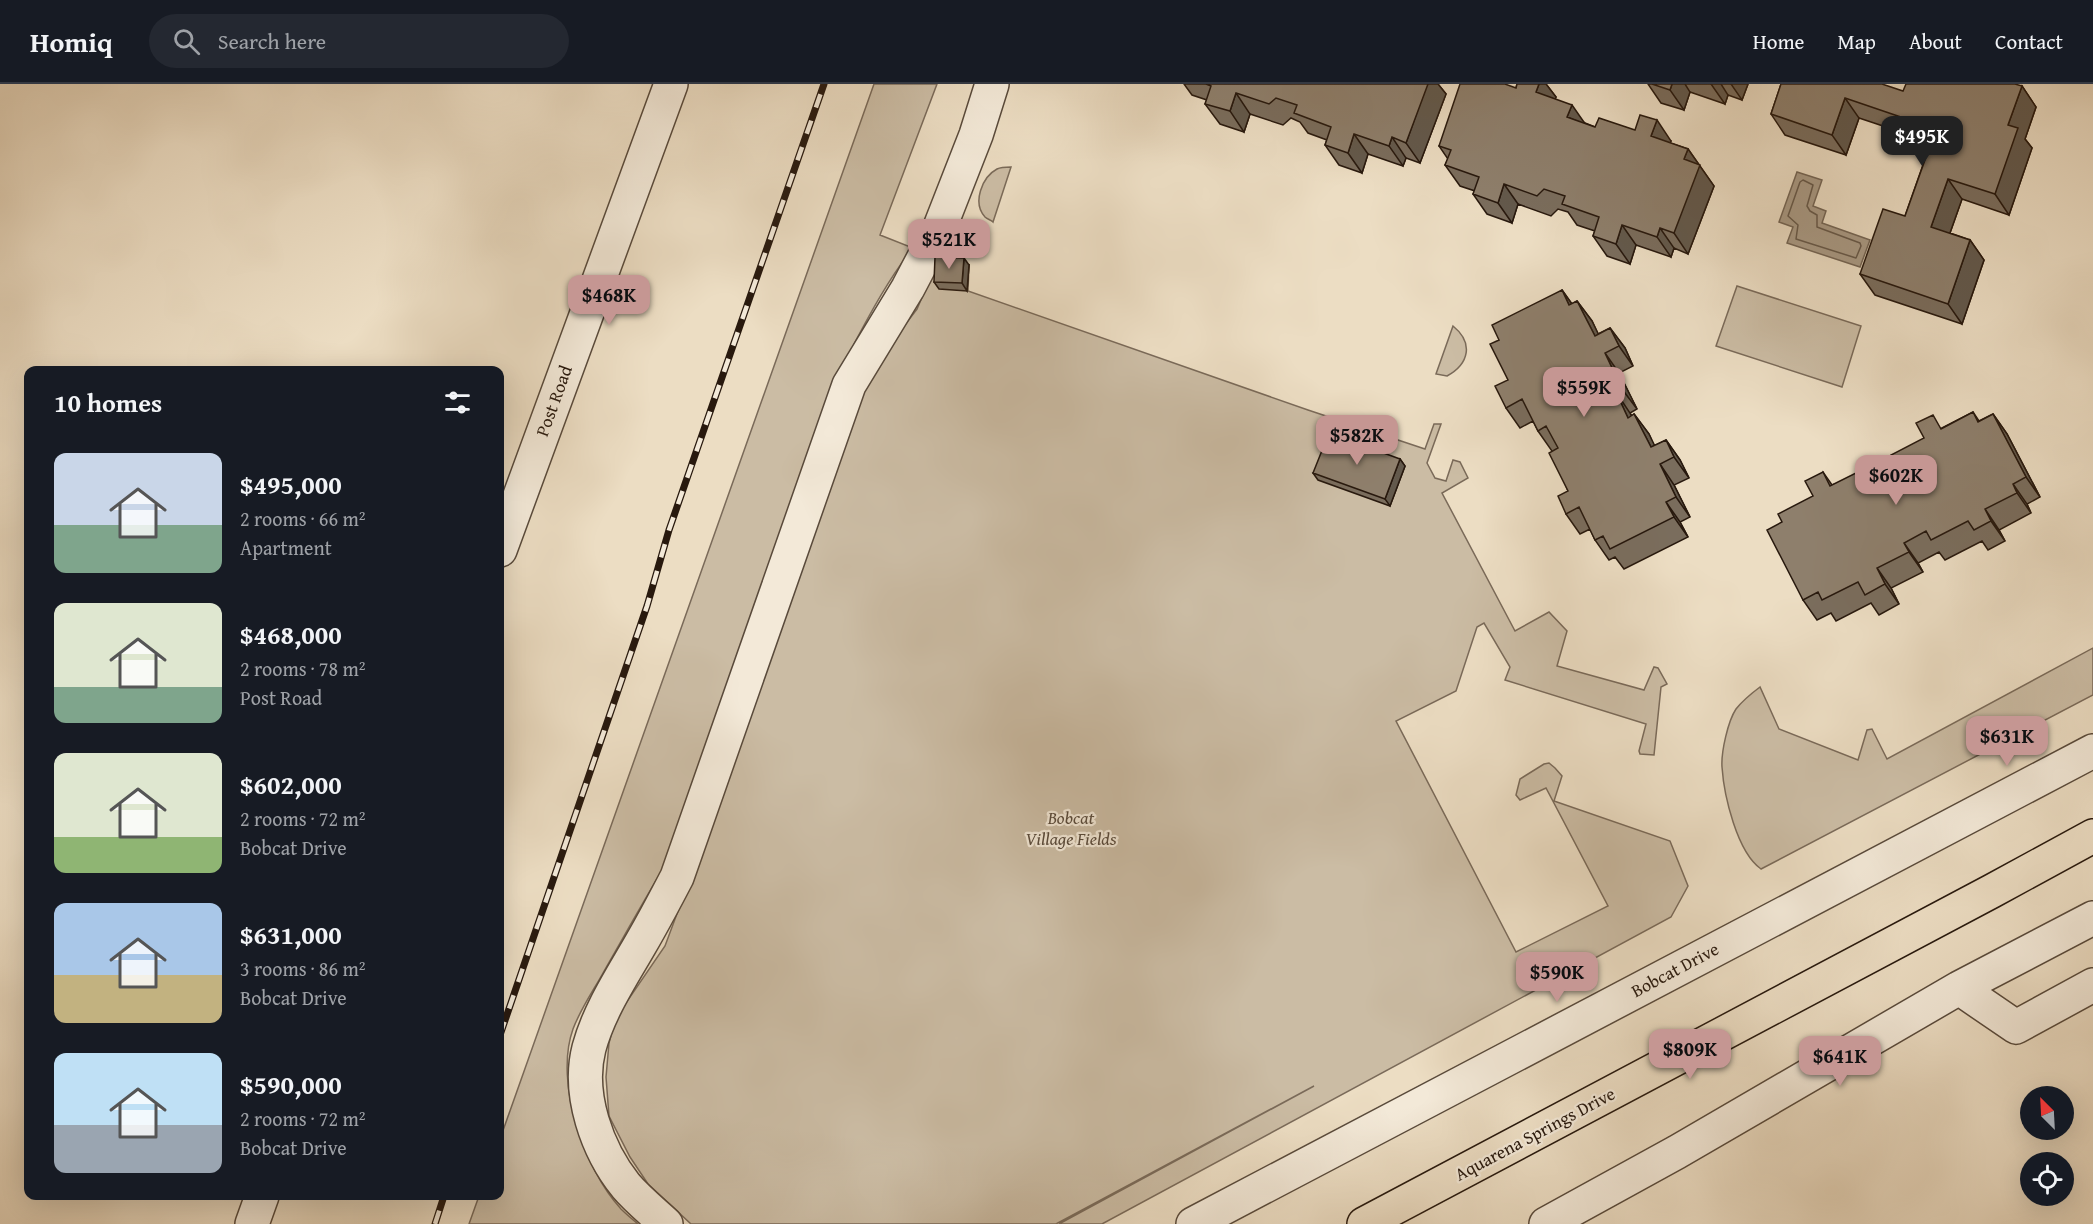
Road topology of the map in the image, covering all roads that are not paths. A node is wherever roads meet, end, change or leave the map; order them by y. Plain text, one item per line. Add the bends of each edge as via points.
1 (671, 84) edge
2 (992, 84) edge
3 (504, 539) edge
4 (2093, 751) edge
5 (2093, 836) edge
6 (2093, 861) edge
7 (1992, 891) junction
8 (2093, 918) edge
9 (2093, 985) edge
10 (1959, 988) junction
11 (261, 1200) edge
12 (1198, 1222) edge
13 (252, 1224) edge
14 (666, 1224) edge
15 (1364, 1224) edge
16 (1546, 1224) edge

1 - 3 street, Post Road
2 - 14 street via 940,227 849,385 676,876 601,1014 588,1050 586,1086 591,1118 604,1150 628,1188
4 - 12 street, Bobcat Drive
5 - 7 main road, Aquarena Springs Drive
6 - 7 main road, Aquarena Springs Drive
7 - 15 main road, Aquarena Springs Drive
8 - 10 street
9 - 10 street via 2016,1027
10 - 16 street
11 - 13 street

